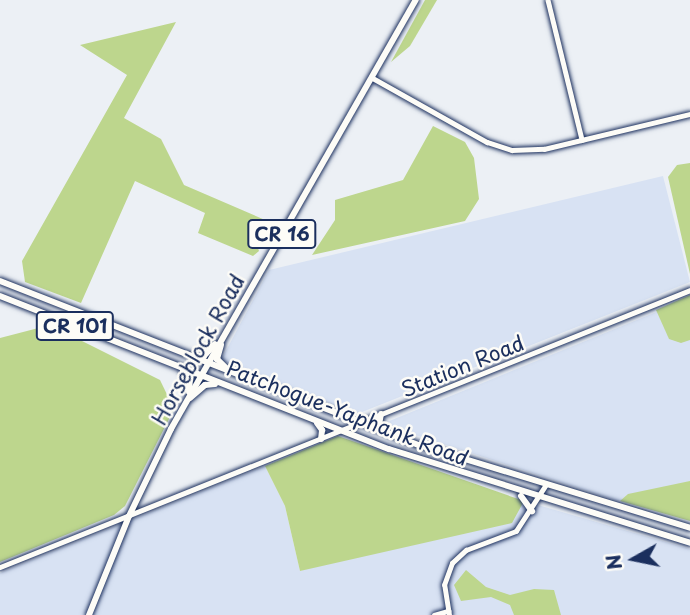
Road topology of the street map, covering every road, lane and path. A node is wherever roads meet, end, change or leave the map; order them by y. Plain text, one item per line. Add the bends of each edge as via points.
1 (416, 0) edge
2 (548, 0) edge
3 (371, 77) junction
4 (690, 114) edge
5 (582, 140) junction
6 (1, 284) edge
7 (690, 290) edge
8 (0, 296) edge
9 (226, 331) junction
10 (190, 357) junction
11 (169, 363) junction
12 (207, 363) junction
13 (201, 375) junction
14 (240, 376) junction
15 (225, 385) junction
16 (186, 401) junction
17 (381, 414) junction
18 (313, 419) junction
19 (359, 424) junction
20 (341, 431) junction
21 (321, 439) junction
22 (402, 440) junction
23 (545, 486) junction
24 (504, 488) junction
25 (539, 499) junction
26 (532, 511) junction
27 (129, 516) junction
28 (690, 528) edge
29 (690, 543) edge
30 (0, 567) edge
31 (449, 613) edge
32 (89, 615) edge
33 (434, 615) edge

1 - 3 main road, Horseblock Road / CR 16
2 - 5 street
3 - 5 street via 503,148 530,151
3 - 9 main road, Horseblock Road / CR 16
4 - 5 street
6 - 10 main road, Patchogue-Yaphank Road / CR 101
7 - 17 main road, Station Road
8 - 11 main road, Patchogue-Yaphank Road / CR 101
9 - 10 main road via 204,356
9 - 12 main road, Horseblock Road / CR 16
9 - 14 main road via 218,361
10 - 12 main road, Patchogue-Yaphank Road / CR 101
11 - 13 main road, Patchogue-Yaphank Road / CR 101
11 - 16 main road via 190,376
12 - 13 main road, Horseblock Road / CR 16
12 - 14 main road, Patchogue-Yaphank Road / CR 101
13 - 15 main road, Patchogue-Yaphank Road / CR 101
13 - 16 main road, Horseblock Road / CR 16
14 - 19 main road, Patchogue-Yaphank Road / CR 101
15 - 16 main road via 207,384
15 - 18 main road, Patchogue-Yaphank Road / CR 101
16 - 27 main road, Horseblock Road / CR 16
17 - 19 main road, Station Road
17 - 22 main road via 380,427
18 - 20 main road, Patchogue-Yaphank Road / CR 101
18 - 21 main road via 322,428
19 - 20 main road, Station Road
19 - 22 main road, Patchogue-Yaphank Road / CR 101
20 - 21 main road, Station Road
20 - 24 main road, Patchogue-Yaphank Road / CR 101
21 - 27 main road, Station Road
22 - 23 main road, Patchogue-Yaphank Road / CR 101
23 - 25 street
23 - 28 main road, Patchogue-Yaphank Road / CR 101
24 - 25 main road, Patchogue-Yaphank Road / CR 101
24 - 26 main road via 526,499
25 - 26 street
25 - 29 main road, Patchogue-Yaphank Road / CR 101
26 - 31 street via 512,534 466,550 452,563 444,585
27 - 30 main road, Station Road
27 - 32 main road, Horseblock Road / CR 16
31 - 33 street

